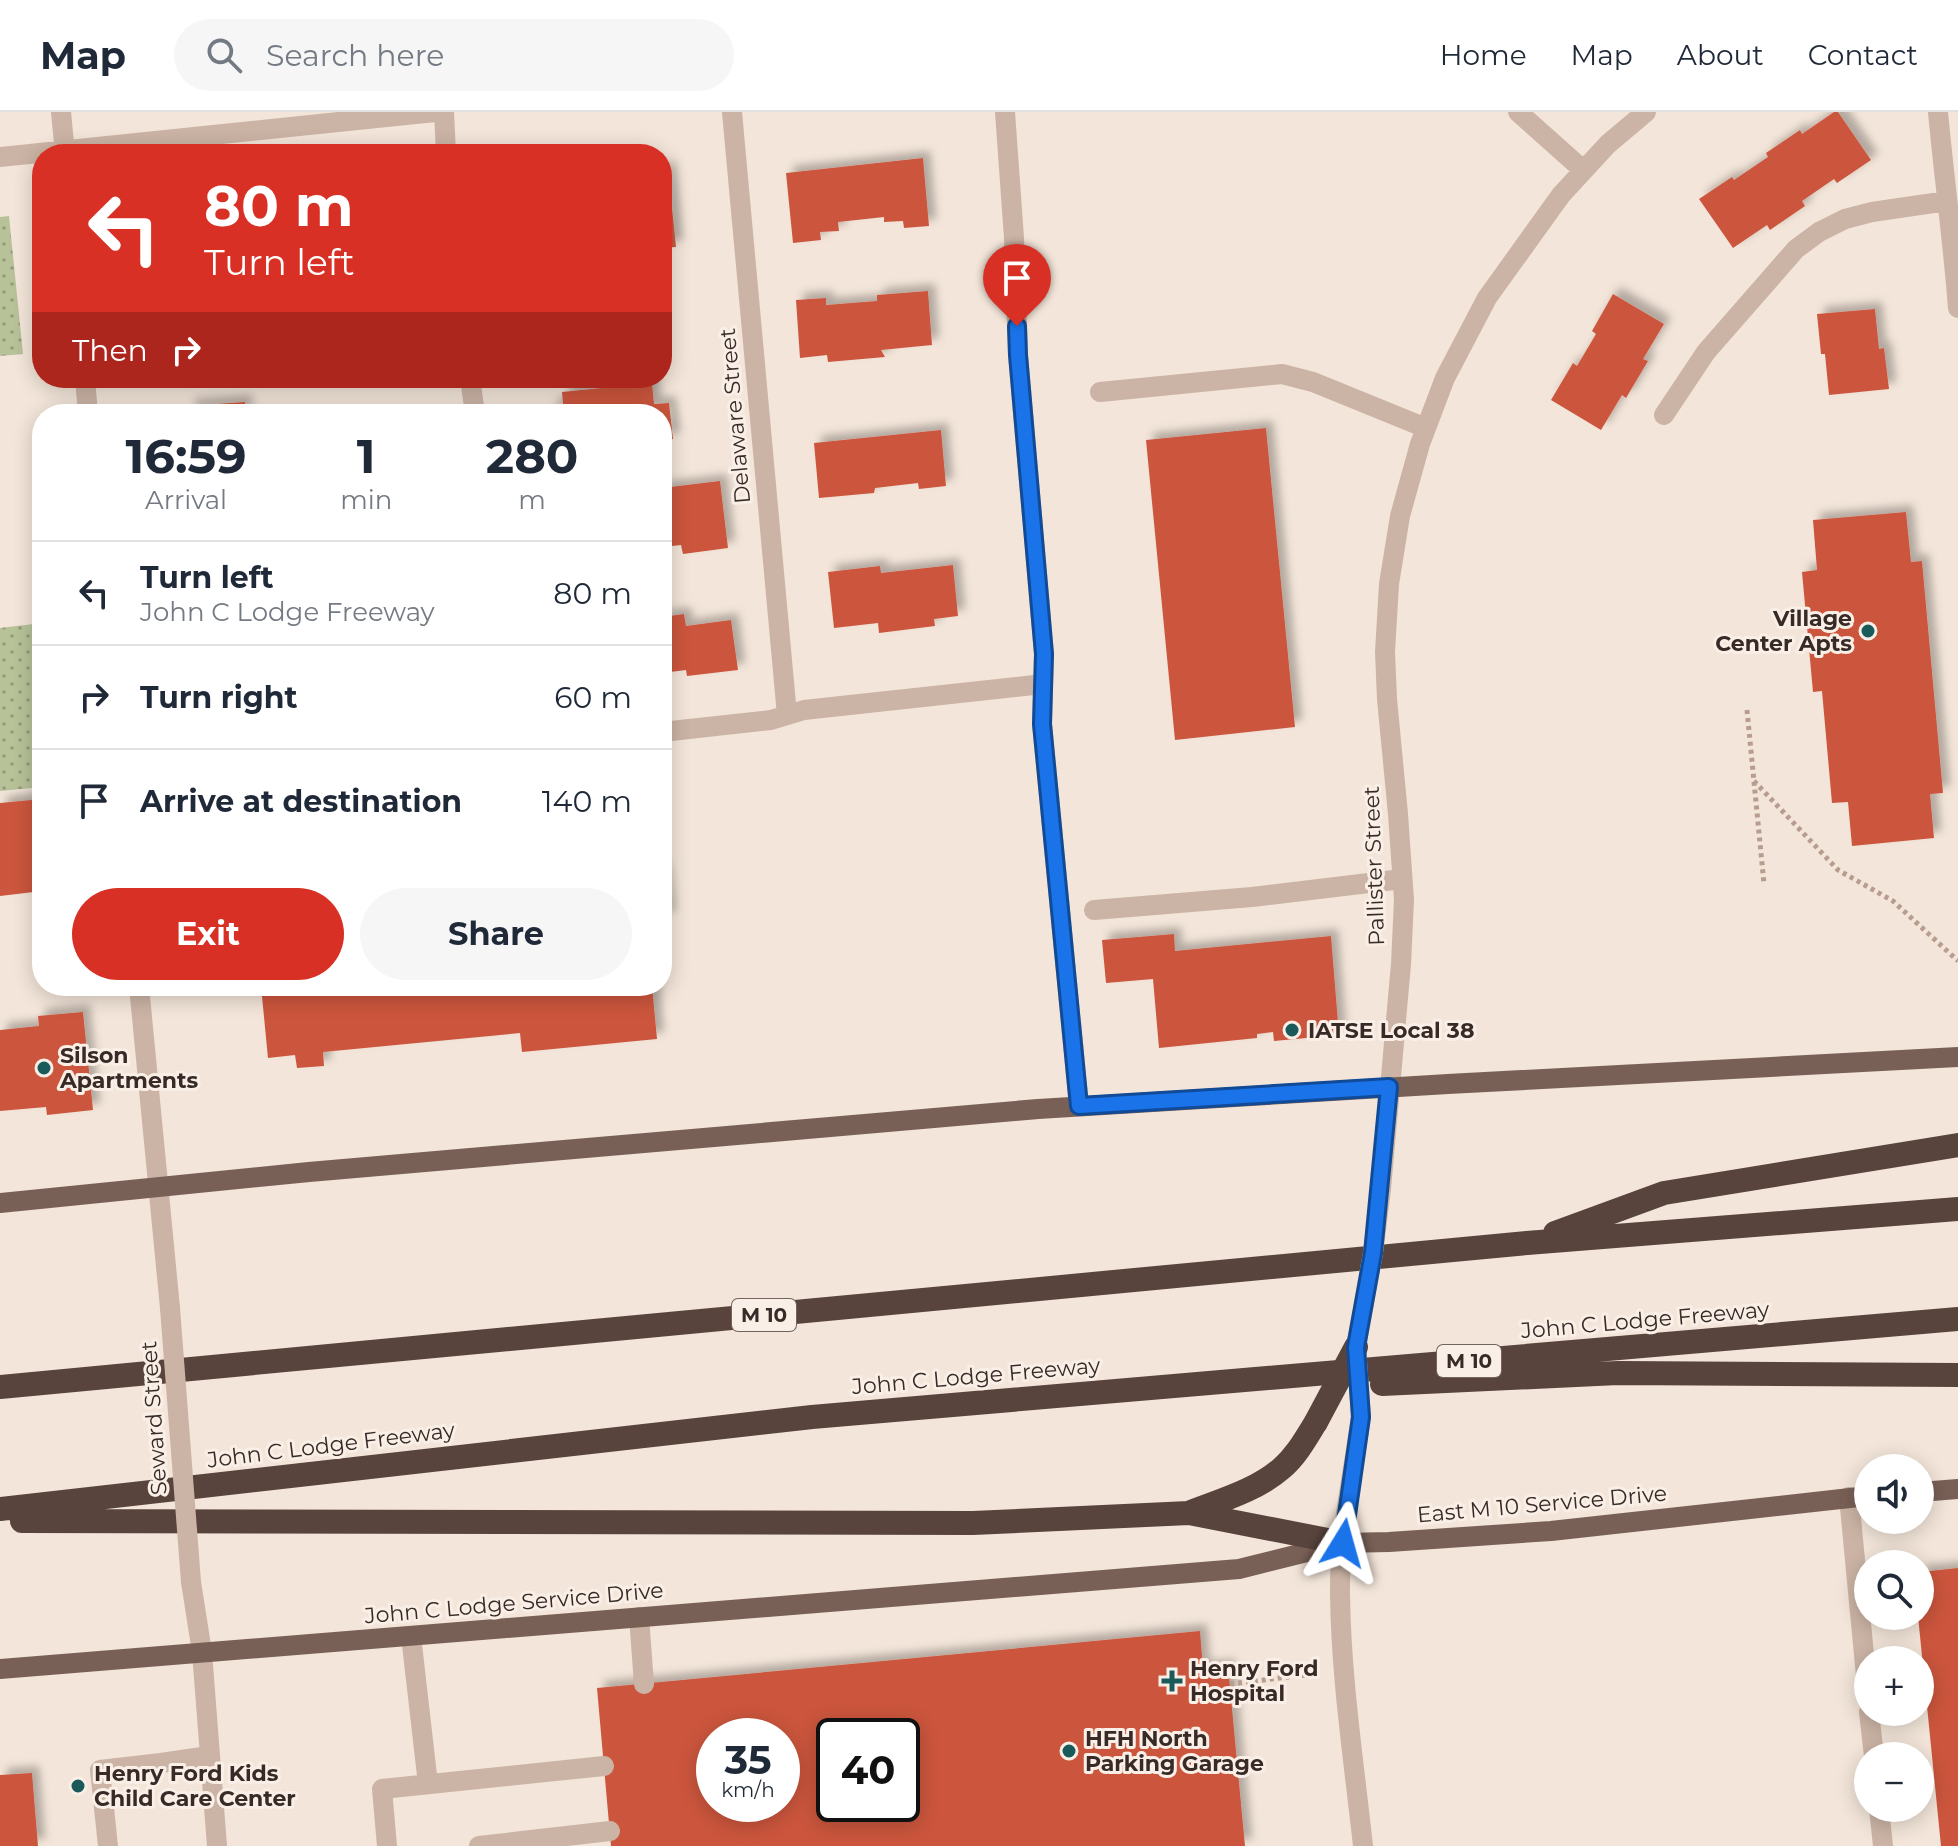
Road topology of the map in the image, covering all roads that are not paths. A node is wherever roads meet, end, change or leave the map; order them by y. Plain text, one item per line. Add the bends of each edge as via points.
1 (61, 112) edge
2 (435, 112) edge
3 (444, 112) edge
4 (732, 112) edge
5 (1005, 112) edge
6 (1518, 112) edge
7 (1646, 112) edge
8 (1938, 112) edge
9 (64, 144) edge
10 (139, 144) edge
11 (446, 144) edge
12 (32, 155) edge
13 (0, 157) edge
14 (1583, 170) junction
15 (1947, 201) junction
16 (1956, 239) edge
17 (1958, 308) edge
18 (1100, 392) dead end
19 (1664, 415) dead end
20 (1426, 428) junction
21 (1043, 684) junction
22 (787, 715) junction
23 (672, 731) edge
24 (1402, 879) junction
25 (1094, 910) dead end
26 (140, 996) edge
27 (1958, 1057) edge
28 (1389, 1087) junction
29 (1079, 1106) junction
30 (1958, 1145) edge
31 (159, 1187) junction
32 (0, 1203) edge
33 (1958, 1209) edge
34 (1527, 1243) junction
35 (1958, 1319) edge
36 (1356, 1347) junction
37 (1958, 1375) edge
38 (0, 1387) edge
39 (980, 1402) junction
40 (1958, 1489) edge
41 (1934, 1491) edge
42 (1854, 1496) edge
43 (0, 1509) edge
44 (1189, 1513) junction
45 (0, 1522) edge
46 (1860, 1534) edge
47 (1343, 1543) junction
48 (1031, 1586) joint
49 (639, 1617) junction
50 (411, 1636) junction
51 (1865, 1646) edge
52 (202, 1652) junction
53 (0, 1669) edge
54 (644, 1684) dead end
55 (209, 1756) junction
56 (604, 1766) dead end
57 (428, 1784) junction
58 (1880, 1822) edge
59 (610, 1831) dead end
60 (108, 1846) edge
61 (217, 1846) edge
62 (387, 1846) edge
63 (479, 1846) edge
64 (1363, 1846) edge
65 (1883, 1846) edge

1 - 9 street
2 - 10 street
3 - 11 street
4 - 22 street, Delaware Street
5 - 21 street
6 - 14 street
7 - 14 street, Pallister Street
8 - 15 street
12 - 13 street
14 - 20 street, Pallister Street via 1487,298 1445,378
15 - 16 street
15 - 19 street via 1845,219 1796,249 1706,352
16 - 17 street
18 - 20 street via 1282,374
20 - 24 street, Pallister Street via 1400,516 1385,652
21 - 22 street
21 - 29 street via 1042,724
22 - 23 street
24 - 25 street
24 - 28 street, Pallister Street via 1401,964
26 - 31 street, Seward Street
27 - 28 main road
28 - 29 main road
28 - 36 street, Pallister Street, bridge via 1373,1253
29 - 31 main road
30 - 34 highway via 1664,1193
31 - 32 main road
31 - 52 street, Seward Street, bridge via 191,1582
33 - 34 highway, M 10
34 - 38 highway, M 10
35 - 39 highway, John C Lodge Freeway / M 10
36 - 44 highway, bridge via 1301,1447 1283,1467 1260,1483
36 - 47 street, Pallister Street, bridge via 1361,1417
37 - 39 highway via 1618,1373
39 - 43 highway, John C Lodge Freeway / M 10
40 - 41 main road
42 - 47 main road, East M 10 Service Drive via 1551,1531
44 - 45 highway via 973,1523
44 - 47 highway
46 - 51 street
47 - 48 main road, East M 10 Service Drive via 1239,1569
47 - 64 street, Pallister Street via 1344,1668
48 - 49 main road, John C Lodge Service Drive
49 - 50 main road, John C Lodge Service Drive
49 - 54 street
50 - 52 main road, John C Lodge Service Drive
50 - 57 street
52 - 53 main road, John C Lodge Service Drive
52 - 55 street, Seward Street
55 - 60 street via 100,1770
55 - 61 street, Seward Street
56 - 57 street
57 - 62 street via 382,1789
58 - 65 street
59 - 63 street

